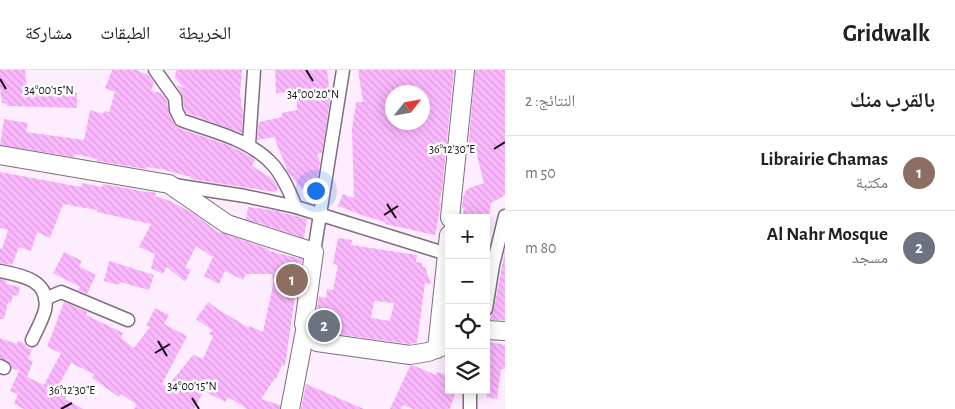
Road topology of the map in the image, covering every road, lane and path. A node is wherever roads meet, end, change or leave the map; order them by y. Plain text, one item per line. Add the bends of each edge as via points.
1 (155, 70) edge
2 (254, 70) edge
3 (344, 70) edge
4 (465, 70) edge
5 (249, 144) junction
6 (0, 155) edge
7 (169, 184) junction
8 (296, 207) junction
9 (321, 214) junction
10 (450, 214) edge
11 (505, 216) edge
12 (314, 252) junction
13 (445, 253) edge
14 (447, 259) edge
15 (0, 271) edge
16 (45, 299) junction
17 (445, 304) edge
18 (487, 304) edge
19 (128, 320) dead end
20 (445, 320) edge
21 (490, 330) edge
22 (305, 331) junction
23 (505, 331) edge
24 (32, 340) dead end
25 (443, 346) edge
26 (470, 394) edge
27 (290, 409) edge
28 (470, 409) edge

1 - 5 street via 175,98 181,120
2 - 5 street
3 - 9 street
4 - 10 main road
5 - 8 street via 274,166
6 - 7 main road
7 - 8 street
7 - 12 main road via 227,224
8 - 9 street
9 - 12 street
9 - 13 street
11 - 18 street
12 - 22 main road
14 - 17 main road
15 - 16 street via 31,280 40,287
16 - 19 street via 61,292
16 - 24 street via 44,311
20 - 25 main road
21 - 23 main road
22 - 25 main road via 317,342 325,344 410,355
22 - 27 main road
26 - 28 street

